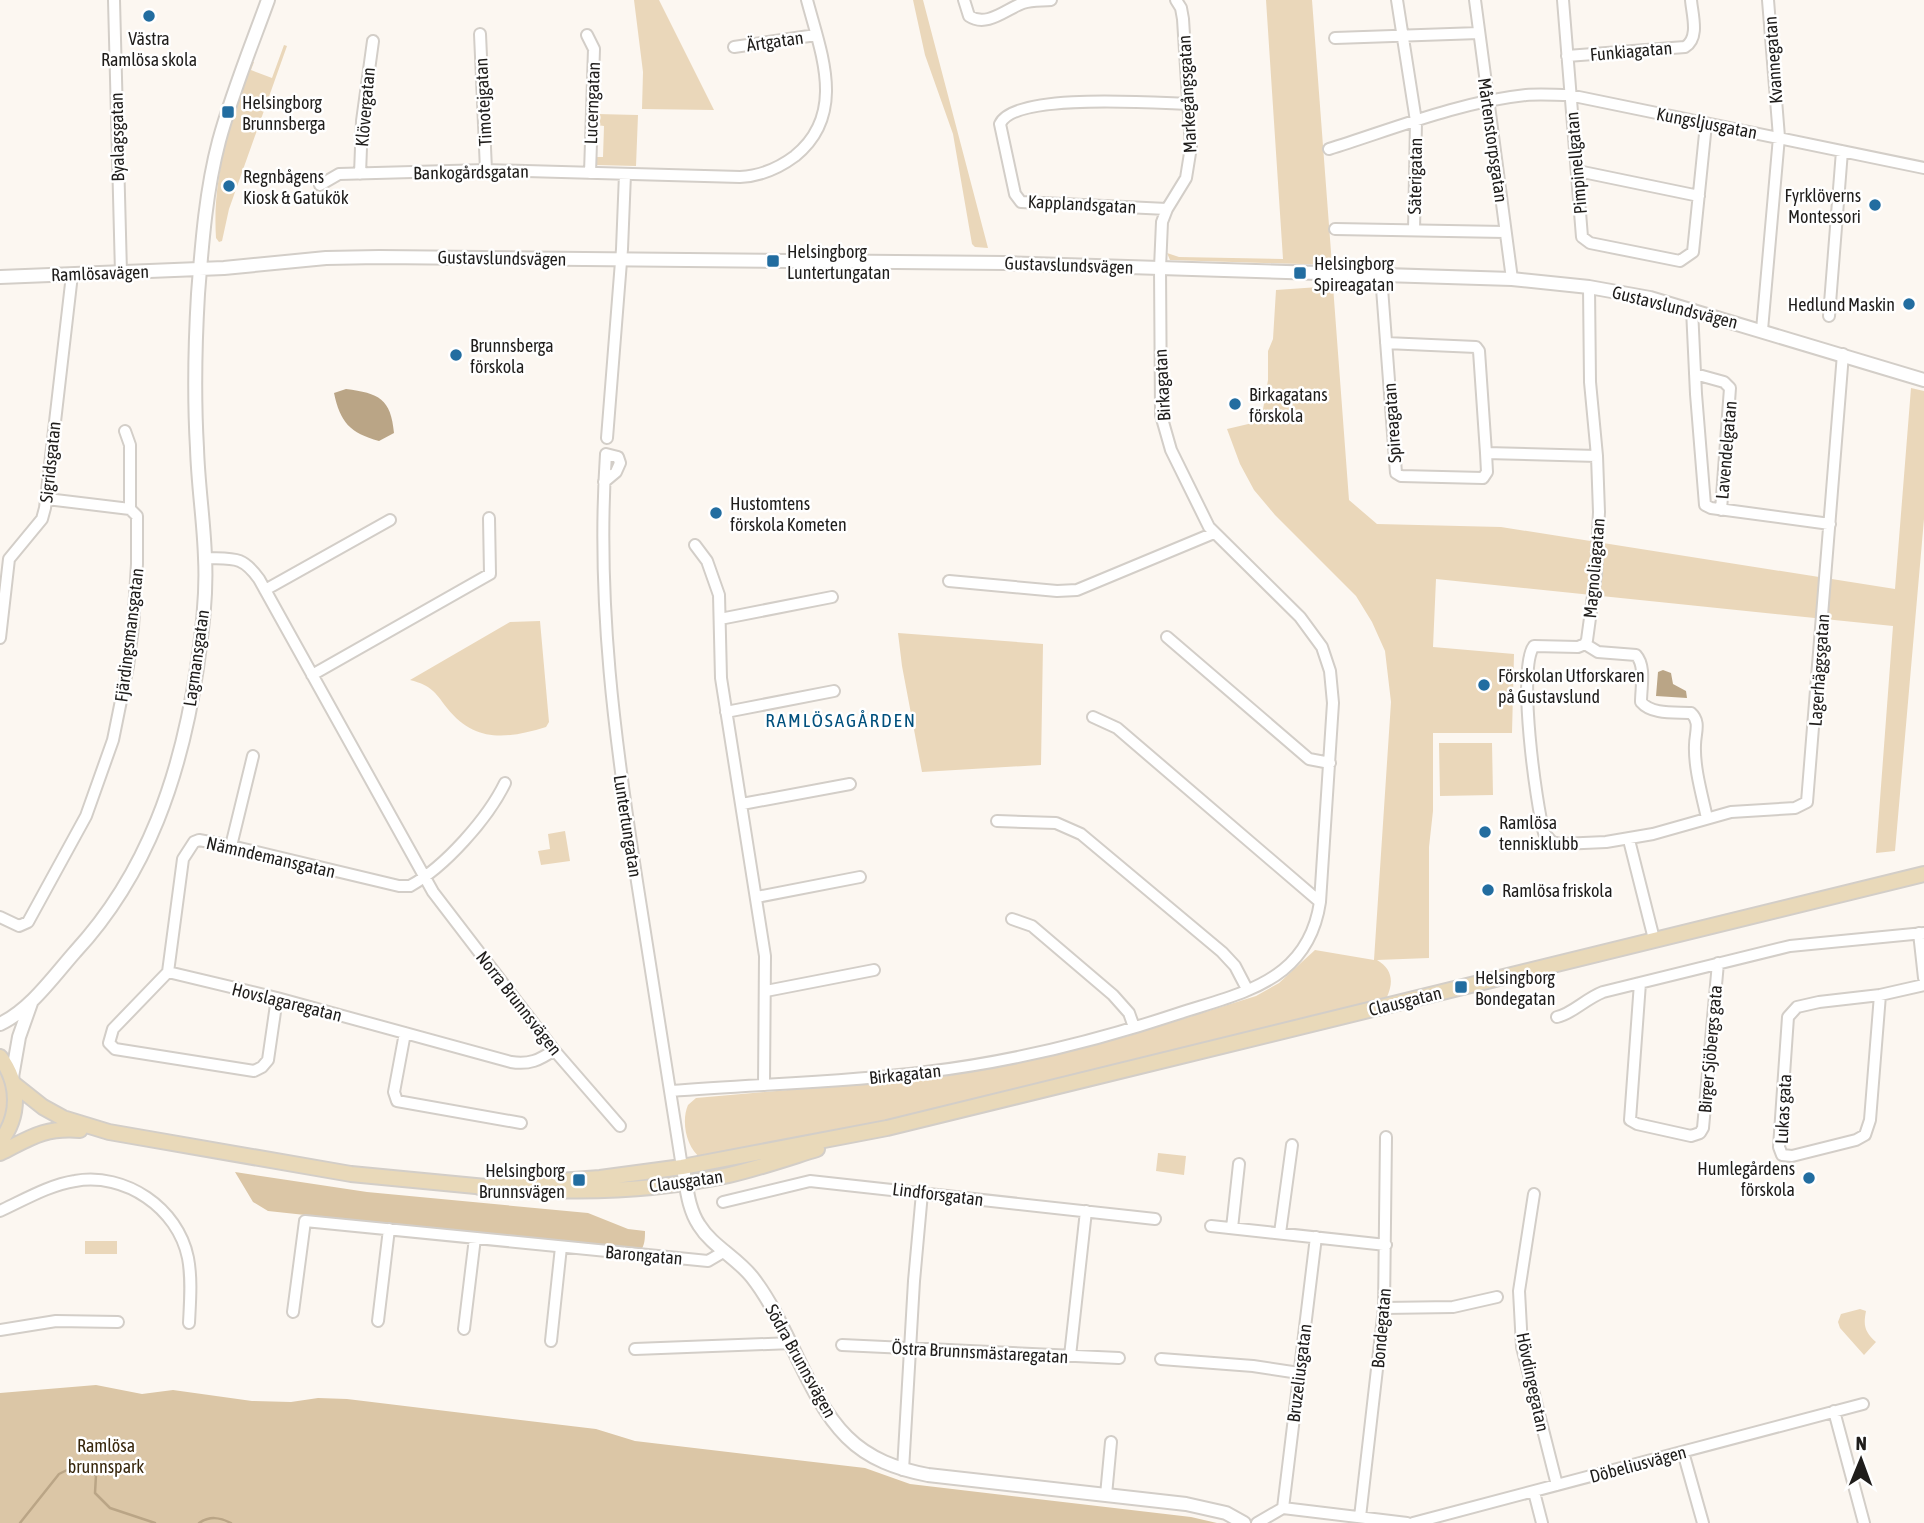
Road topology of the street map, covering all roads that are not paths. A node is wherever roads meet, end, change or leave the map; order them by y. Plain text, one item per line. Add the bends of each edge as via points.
1 (114, 0) edge
2 (268, 0) edge
3 (807, 0) edge
4 (964, 0) edge
5 (1051, 0) edge
6 (1175, 0) edge
7 (1397, 0) edge
8 (1475, 0) edge
9 (1563, 0) edge
10 (1691, 0) edge
11 (1768, 0) edge
12 (1479, 33) junction
13 (480, 34) dead end
14 (587, 35) dead end
15 (816, 35) junction
16 (1402, 36) junction
17 (1335, 38) dead end
18 (373, 41) dead end
19 (734, 47) dead end
20 (1567, 56) junction
21 (1569, 94) junction
22 (1488, 102) junction
23 (1188, 104) junction
24 (1416, 121) junction
25 (1706, 124) junction
26 (1779, 138) junction
27 (1329, 149) dead end
28 (1842, 151) junction
29 (1924, 168) edge
30 (486, 170) junction
31 (1578, 171) junction
32 (590, 173) junction
33 (360, 174) junction
34 (625, 174) junction
35 (320, 185) dead end
36 (1699, 196) junction
37 (1167, 209) junction
38 (1335, 229) dead end
39 (1413, 230) junction
40 (1506, 232) junction
41 (621, 260) junction
42 (1160, 268) junction
43 (201, 269) junction
44 (121, 273) junction
45 (72, 275) junction
46 (1381, 275) junction
47 (0, 277) edge
48 (1512, 279) junction
49 (1589, 287) junction
50 (1692, 309) junction
51 (1829, 316) dead end
52 (1762, 330) junction
53 (1386, 343) junction
54 (1843, 354) junction
55 (1695, 374) junction
56 (1924, 380) edge
57 (125, 431) dead end
58 (607, 438) dead end
59 (1486, 453) junction
60 (1597, 456) junction
61 (604, 482) dead end
62 (47, 499) junction
63 (130, 509) junction
64 (1721, 510) junction
65 (489, 518) dead end
66 (390, 520) dead end
67 (1830, 524) junction
68 (1214, 533) junction
69 (695, 545) dead end
70 (0, 549) edge
71 (205, 558) junction
72 (6, 565) edge
73 (949, 581) dead end
74 (265, 590) junction
75 (832, 597) dead end
76 (720, 618) junction
77 (1167, 637) dead end
78 (0, 638) edge
79 (1585, 643) junction
80 (312, 676) junction
81 (834, 691) dead end
82 (726, 712) junction
83 (1093, 717) dead end
84 (253, 757) dead end
85 (1330, 763) junction
86 (505, 783) dead end
87 (850, 784) dead end
88 (742, 804) junction
89 (1707, 818) junction
90 (997, 821) dead end
91 (1629, 839) junction
92 (231, 846) junction
93 (1924, 874) edge
94 (424, 877) junction
95 (860, 877) dead end
96 (757, 897) junction
97 (1320, 902) junction
98 (0, 917) edge
99 (1012, 919) dead end
100 (1921, 933) edge
101 (1654, 939) junction
102 (1717, 963) junction
103 (874, 970) dead end
104 (168, 972) junction
105 (1924, 978) edge
106 (1640, 983) junction
107 (1924, 985) edge
108 (1247, 989) junction
109 (766, 991) junction
110 (1880, 995) junction
111 (277, 998) junction
112 (32, 1001) junction
113 (1557, 1017) dead end
114 (0, 1024) edge
115 (1134, 1027) junction
116 (405, 1033) junction
117 (554, 1050) junction
118 (0, 1057) edge
119 (13, 1081) junction
120 (764, 1084) junction
121 (671, 1091) junction
122 (520, 1123) dead end
123 (620, 1126) dead end
124 (887, 1128) junction
125 (109, 1132) junction
126 (1386, 1137) dead end
127 (0, 1142) edge
128 (1292, 1145) dead end
129 (0, 1153) edge
130 (1239, 1164) dead end
131 (682, 1167) junction
132 (685, 1183) junction
133 (479, 1187) junction
134 (922, 1193) junction
135 (1534, 1194) dead end
136 (723, 1202) dead end
137 (0, 1211) edge
138 (1086, 1211) junction
139 (1155, 1219) dead end
140 (1210, 1226) dead end
141 (1232, 1228) junction
142 (389, 1229) junction
143 (1280, 1233) junction
144 (1316, 1237) junction
145 (475, 1238) junction
146 (1386, 1245) junction
147 (561, 1247) junction
148 (725, 1251) junction
149 (1497, 1297) dead end
150 (1384, 1308) junction
151 (293, 1312) dead end
152 (378, 1321) dead end
153 (118, 1322) dead end
154 (189, 1323) dead end
155 (464, 1329) dead end
156 (0, 1330) edge
157 (551, 1341) dead end
158 (792, 1343) junction
159 (842, 1345) dead end
160 (635, 1349) dead end
161 (912, 1349) junction
162 (1070, 1356) junction
163 (1119, 1358) dead end
164 (1161, 1359) dead end
165 (1299, 1373) junction
166 (1863, 1404) dead end
167 (1834, 1411) junction
168 (1111, 1442) dead end
169 (1683, 1452) junction
170 (903, 1470) junction
171 (1557, 1485) junction
172 (1534, 1492) junction
173 (1106, 1495) junction
174 (1283, 1508) junction
175 (1360, 1517) junction
176 (1244, 1523) edge
177 (1257, 1523) edge
178 (1407, 1523) edge
179 (1413, 1523) edge
180 (1542, 1523) edge
181 (1703, 1523) edge
182 (1864, 1523) edge

1 - 44 street, Byalagsgatan
2 - 43 street, Lagmansgatan via 219,144
3 - 15 street, Bankogårdsgatan
4 - 5 street via 969,16 980,20 1025,3
6 - 23 street, Markegångsgatan via 1184,19
7 - 16 street, Säterigatan
8 - 12 street, Mårtenstorpsgatan
9 - 20 street, Pimpinellgatan
10 - 20 street, Funkiagatan via 1694,37 1685,47
11 - 26 street, Kvannegatan
12 - 16 street
12 - 22 street, Mårtenstorpsgatan
13 - 30 street, Timotejgatan
14 - 32 street, Lucerngatan via 594,49
15 - 19 street, Ärtgatan
15 - 34 street, Bankogårdsgatan via 826,74 825,107 812,137 787,162 748,176
16 - 17 street
16 - 24 street, Säterigatan
18 - 33 street, Klövergatan
20 - 21 street, Pimpinellgatan
21 - 22 street, Kungsljusgatan
21 - 25 street, Kungsljusgatan
21 - 31 street, Pimpinellgatan
22 - 24 street, Säterigatan
22 - 40 street, Mårtenstorpsgatan
23 - 37 street, Markegångsgatan via 1190,167
23 - 37 street, Kapplandsgatan via 1070,101 1009,114 1000,124 1014,190 1021,202
24 - 27 street, Säterigatan
24 - 39 street, Säterigatan
25 - 26 street, Kungsljusgatan
25 - 36 street, Pimpinellgatan
26 - 28 street, Kungsljusgatan
26 - 52 street, Kvannegatan
28 - 29 street, Kungsljusgatan
28 - 51 street
30 - 32 street, Bankogårdsgatan
30 - 33 street, Bankogårdsgatan
31 - 36 street
31 - 36 street, Pimpinellgatan via 1582,237 1590,243 1680,261 1693,252
32 - 34 street, Bankogårdsgatan
33 - 35 street, Bankogårdsgatan via 339,174
34 - 41 street
37 - 42 street, Markegångsgatan
38 - 39 street, Säterigatan
39 - 40 street, Säterigatan
40 - 48 street, Mårtenstorpsgatan
41 - 42 street, Gustavslundsvägen
41 - 43 street, Gustavslundsvägen via 326,258
41 - 58 street
42 - 46 street, Gustavslundsvägen
42 - 68 street, Birkagatan via 1160,389 1165,433
43 - 44 street, Ramlösavägen
43 - 71 street, Lagmansgatan via 196,417
44 - 45 street, Ramlösavägen
45 - 47 street, Ramlösavägen
45 - 62 street, Sigridsgatan
46 - 48 street, Gustavslundsvägen
46 - 53 street, Spireagatan
48 - 49 street, Gustavslundsvägen
49 - 50 street, Gustavslundsvägen
49 - 60 street, Magnoliagatan
50 - 52 street, Gustavslundsvägen
50 - 55 street, Lavendelgatan
52 - 54 street, Gustavslundsvägen
53 - 59 street, Spireagatan via 1476,347
53 - 59 street, Spireagatan via 1396,473 1483,478
54 - 56 street, Gustavslundsvägen
54 - 67 street, Lagerhäggsgatan
55 - 64 street, Lavendelgatan via 1703,500 1708,507
55 - 64 street, Lavendelgatan via 1730,388
57 - 63 street, Fjärdingsmansgatan via 130,445
59 - 60 street
60 - 79 street, Magnoliagatan via 1598,549
61 - 121 street, Luntertungatan via 603,587 610,701
62 - 63 street
62 - 72 street, Sigridsgatan via 42,519
63 - 98 street, Fjärdingsmansgatan via 138,520 133,626 108,759 86,816 29,922 19,926
64 - 67 street, Lavendelgatan
65 - 80 street via 490,574
66 - 74 street
67 - 89 street, Lagerhäggsgatan via 1807,802 1795,808 1751,809
68 - 73 street via 1077,590
68 - 85 street, Birkagatan via 1300,617 1322,648 1333,686
69 - 76 street via 719,591
70 - 72 street
71 - 74 street, Norra Brunnsvägen via 244,562
71 - 112 street, Lagmansgatan via 193,694 158,822 121,894
72 - 78 street
74 - 80 street, Norra Brunnsvägen
75 - 76 street
76 - 82 street
77 - 85 street via 1309,759
79 - 89 street via 1598,652 1639,657 1645,707 1695,717 1694,747
79 - 91 street, Magnoliagatan via 1578,647 1534,646 1530,653 1532,768 1543,827 1556,843
80 - 94 street, Norra Brunnsvägen
81 - 82 street
82 - 88 street
83 - 97 street via 1117,728
84 - 92 street
85 - 97 street, Birkagatan
86 - 94 street via 494,806
87 - 88 street
88 - 96 street
89 - 91 street, Lagerhäggsgatan
90 - 108 street via 1056,823 1081,834 1222,952
91 - 101 street
92 - 94 street, Nämndemansgatan via 399,886 410,886
92 - 104 street, Nämndemansgatan via 196,840 185,852
93 - 101 main road, Clausgatan
94 - 117 street, Norra Brunnsvägen
95 - 96 street
96 - 109 street
97 - 108 street, Birkagatan via 1313,931 1301,951 1274,976
99 - 115 street via 1032,926 1113,995 1129,1013
100 - 102 street, Birger Sjöbergs gata via 1790,946
100 - 105 street
101 - 124 main road, Clausgatan
102 - 106 street, Birger Sjöbergs gata
102 - 106 street, Birger Sjöbergs gata via 1703,1128 1692,1136 1630,1119
103 - 109 street
104 - 111 street, Hovslagaregatan
104 - 111 street via 113,1029 109,1040 113,1048 254,1071 268,1060
106 - 113 street, Birger Sjöbergs gata via 1588,998
107 - 110 street, Lukas gata
108 - 115 street, Birkagatan
109 - 120 street
110 - 110 street, Lukas gata via 1797,1007 1788,1017 1782,1155 1865,1135
111 - 116 street, Hovslagaregatan
112 - 114 street, Lagmansgatan
112 - 119 street, Lagmansgatan via 19,1037
115 - 120 street, Birkagatan via 948,1069
116 - 117 street, Hovslagaregatan via 520,1063 535,1062
116 - 122 street via 394,1092 397,1101
117 - 123 street, Norra Brunnsvägen
118 - 119 main road
119 - 125 main road, Clausgatan via 63,1118
119 - 127 main road via 15,1109
120 - 121 street, Birkagatan
121 - 131 street, Luntertungatan
124 - 131 main road, Clausgatan
124 - 132 main road, Clausgatan via 762,1166
125 - 129 main road, Clausgatan via 45,1131
125 - 133 main road, Clausgatan via 351,1174
126 - 146 street, Bondegatan
128 - 143 street
130 - 141 street
131 - 132 street, Södra Brunnsvägen
131 - 133 main road, Clausgatan
132 - 133 main road, Clausgatan via 592,1191
132 - 148 street, Södra Brunnsvägen via 699,1225
134 - 136 street, Lindforsgatan via 810,1181
134 - 138 street, Lindforsgatan
134 - 161 street
135 - 171 street, Hövdingegatan via 1519,1292 1522,1347
137 - 154 street via 75,1181 105,1180 141,1194 169,1218 186,1252
138 - 139 street, Lindforsgatan
138 - 162 street
140 - 141 street
141 - 143 street
142 - 145 street, Barongatan
142 - 151 street, Barongatan via 305,1220
142 - 152 street
143 - 144 street
144 - 146 street
144 - 165 street, Bruzeliusgatan
145 - 147 street, Barongatan
145 - 155 street
146 - 150 street, Bondegatan
147 - 148 street, Barongatan via 708,1261
147 - 157 street
148 - 158 street, Södra Brunnsvägen via 752,1277
149 - 150 street via 1453,1307
150 - 175 street, Bondegatan
153 - 156 street via 56,1321
158 - 160 street
158 - 170 street, Södra Brunnsvägen via 837,1426 869,1455
159 - 161 street, Östra Brunnsmästaregatan
161 - 162 street, Östra Brunnsmästaregatan
161 - 170 street
162 - 163 street, Östra Brunnsmästaregatan
164 - 165 street
165 - 174 street, Bruzeliusgatan
166 - 167 street, Döbeliusvägen
167 - 169 street, Döbeliusvägen
167 - 182 street
168 - 173 street
169 - 171 street, Döbeliusvägen
169 - 181 street
170 - 173 street, Södra Brunnsvägen
171 - 172 street, Döbeliusvägen
172 - 179 street, Döbeliusvägen
172 - 180 street
173 - 176 street, Södra Brunnsvägen via 1215,1509
174 - 175 street
174 - 177 street
175 - 178 street

